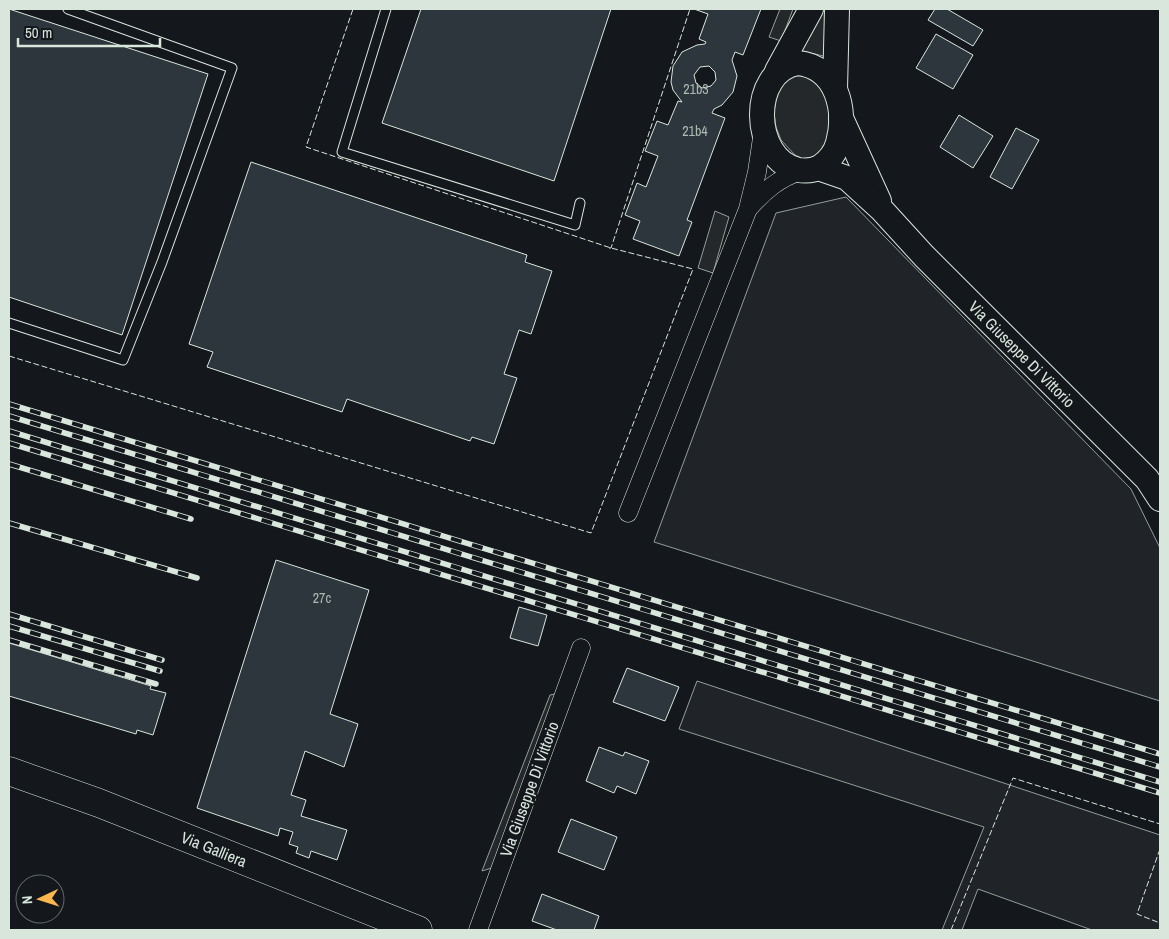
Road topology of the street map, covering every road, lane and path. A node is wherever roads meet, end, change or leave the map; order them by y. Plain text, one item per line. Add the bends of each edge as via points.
1 (68, 9) edge
2 (386, 9) edge
3 (811, 9) edge
4 (837, 9) edge
5 (777, 71) junction
6 (835, 89) junction
7 (841, 118) junction
8 (763, 128) junction
9 (809, 169) junction
10 (580, 203) dead end
11 (748, 209) junction
12 (882, 210) junction
13 (9, 323) edge
14 (1160, 499) edge
15 (628, 513) dead end
16 (581, 648) dead end
17 (9, 771) edge
18 (418, 930) edge
19 (478, 930) edge

1 - 13 lane via 232,68 123,360
2 - 10 lane via 342,152 575,225
3 - 5 street, Via Giuseppe Di Vittorio
4 - 6 street, Via Giuseppe Di Vittorio
5 - 6 street, Via Giuseppe Di Vittorio via 790,64 814,66 828,77
5 - 8 street, Via Giuseppe Di Vittorio via 763,99
6 - 7 street, Via Giuseppe Di Vittorio
7 - 9 street, Via Giuseppe Di Vittorio via 836,150 828,160
7 - 12 street, Via Giuseppe Di Vittorio
8 - 9 street, Via Giuseppe Di Vittorio via 778,161 790,168
8 - 11 street, Via Giuseppe Di Vittorio
9 - 11 street, Via Giuseppe Di Vittorio via 774,183
9 - 12 street, Via Giuseppe Di Vittorio via 847,178
11 - 15 street, Via Giuseppe Di Vittorio
12 - 14 street, Via Giuseppe Di Vittorio via 1148,479
16 - 19 street, Via Giuseppe Di Vittorio
17 - 18 main road, Via Galliera via 99,803

